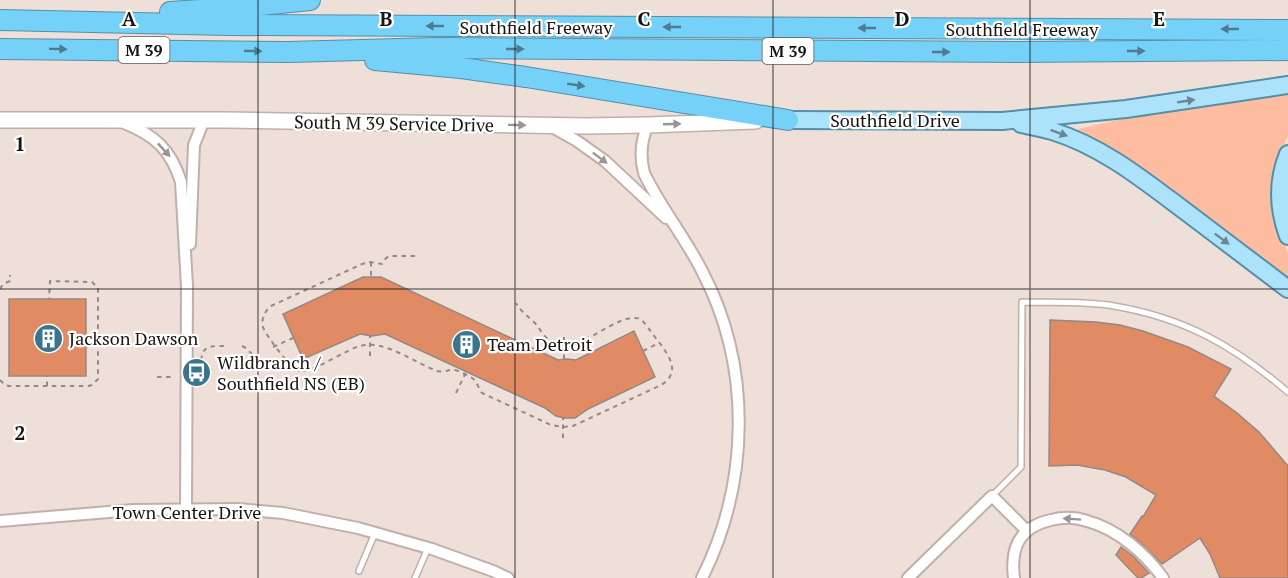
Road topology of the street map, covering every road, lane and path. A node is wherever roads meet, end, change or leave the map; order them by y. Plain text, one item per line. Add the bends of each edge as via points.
1 (310, 0) edge
2 (0, 20) edge
3 (39, 20) junction
4 (1288, 30) edge
5 (0, 49) edge
6 (1288, 50) edge
7 (289, 52) junction
8 (1288, 85) edge
9 (0, 120) edge
10 (116, 120) junction
11 (204, 120) junction
12 (788, 120) junction
13 (1002, 121) junction
14 (648, 125) junction
15 (551, 126) junction
16 (1288, 154) edge
17 (675, 226) junction
18 (1288, 236) edge
19 (415, 256) dead end
20 (371, 262) junction
21 (10, 275) dead end
22 (371, 277) dead end
23 (187, 286) junction
24 (0, 289) edge
25 (1288, 289) edge
26 (49, 299) dead end
27 (516, 303) dead end
28 (370, 336) dead end
29 (564, 337) dead end
30 (293, 338) dead end
31 (660, 343) junction
32 (370, 344) junction
33 (564, 344) junction
34 (227, 346) dead end
35 (242, 346) dead end
36 (274, 346) junction
37 (643, 351) dead end
38 (255, 355) dead end
39 (370, 356) dead end
40 (564, 359) dead end
41 (465, 373) junction
42 (47, 376) dead end
43 (157, 377) dead end
44 (174, 377) dead end
45 (196, 378) dead end
46 (0, 380) edge
47 (47, 386) junction
48 (1288, 392) edge
49 (456, 393) dead end
50 (563, 418) dead end
51 (563, 427) junction
52 (563, 438) dead end
53 (992, 496) junction
54 (186, 508) junction
55 (0, 521) edge
56 (1026, 530) junction
57 (375, 533) junction
58 (428, 548) junction
59 (359, 571) dead end
60 (415, 578) edge
61 (508, 578) edge
62 (702, 578) edge
63 (908, 578) edge
64 (1014, 578) edge
65 (1163, 578) edge

1 - 3 highway
2 - 3 highway, Southfield Freeway / M 39
4 -> 3 highway, Southfield Freeway / M 39 via 228,25
5 -> 7 highway, Southfield Freeway / M 39
7 -> 6 highway, Southfield Freeway / M 39 via 434,48
7 -> 12 highway via 496,73
13 -> 8 main road via 1126,109
9 - 10 main road, South M 39 Service Drive
10 - 11 main road, South M 39 Service Drive
10 -> 23 street via 140,129 167,152 176,166 181,182
11 -> 15 main road, South M 39 Service Drive
11 - 23 street via 194,145
12 - 13 main road, Southfield Drive
14 -> 12 main road, South M 39 Service Drive
13 -> 25 main road via 1049,130 1106,154
14 - 15 main road, South M 39 Service Drive
14 - 17 street via 642,149 644,173
15 -> 17 street via 605,161
16 - 18 main road via 1280,193
17 - 62 street via 714,296 731,351 739,405 734,484 722,532
19 - 20 path via 390,256 382,264
20 - 22 path
20 - 36 path via 271,306 263,317 263,325
21 - 24 path
23 - 54 street
26 - 47 path via 50,281 92,282 98,288 98,379 88,386
27 - 33 path via 549,340
28 - 32 path
29 - 33 path
30 - 36 path
31 - 33 path via 641,320 631,318
31 - 37 path
31 - 51 path via 672,366 664,384 578,424
32 - 36 path via 303,371 292,367
32 - 39 path
32 - 41 path via 439,372
33 - 40 path
34 - 45 path via 212,345 205,349 201,374
35 - 38 path
41 - 49 path
41 - 51 path via 482,393
42 - 47 path
43 - 44 path
46 - 47 path via 9,386
48 - 53 lane via 1219,342 1162,317 1113,306 1022,302 1021,467
50 - 51 path
51 - 52 path
53 - 56 street
53 - 63 street
54 - 55 street, Town Center Drive
54 - 57 street, Town Center Drive via 283,513
56 - 64 street via 1014,553
65 -> 56 street via 1126,540 1088,521 1057,518
57 - 58 street, Town Center Drive
57 - 59 lane
58 - 60 lane
58 - 61 street, Town Center Drive

